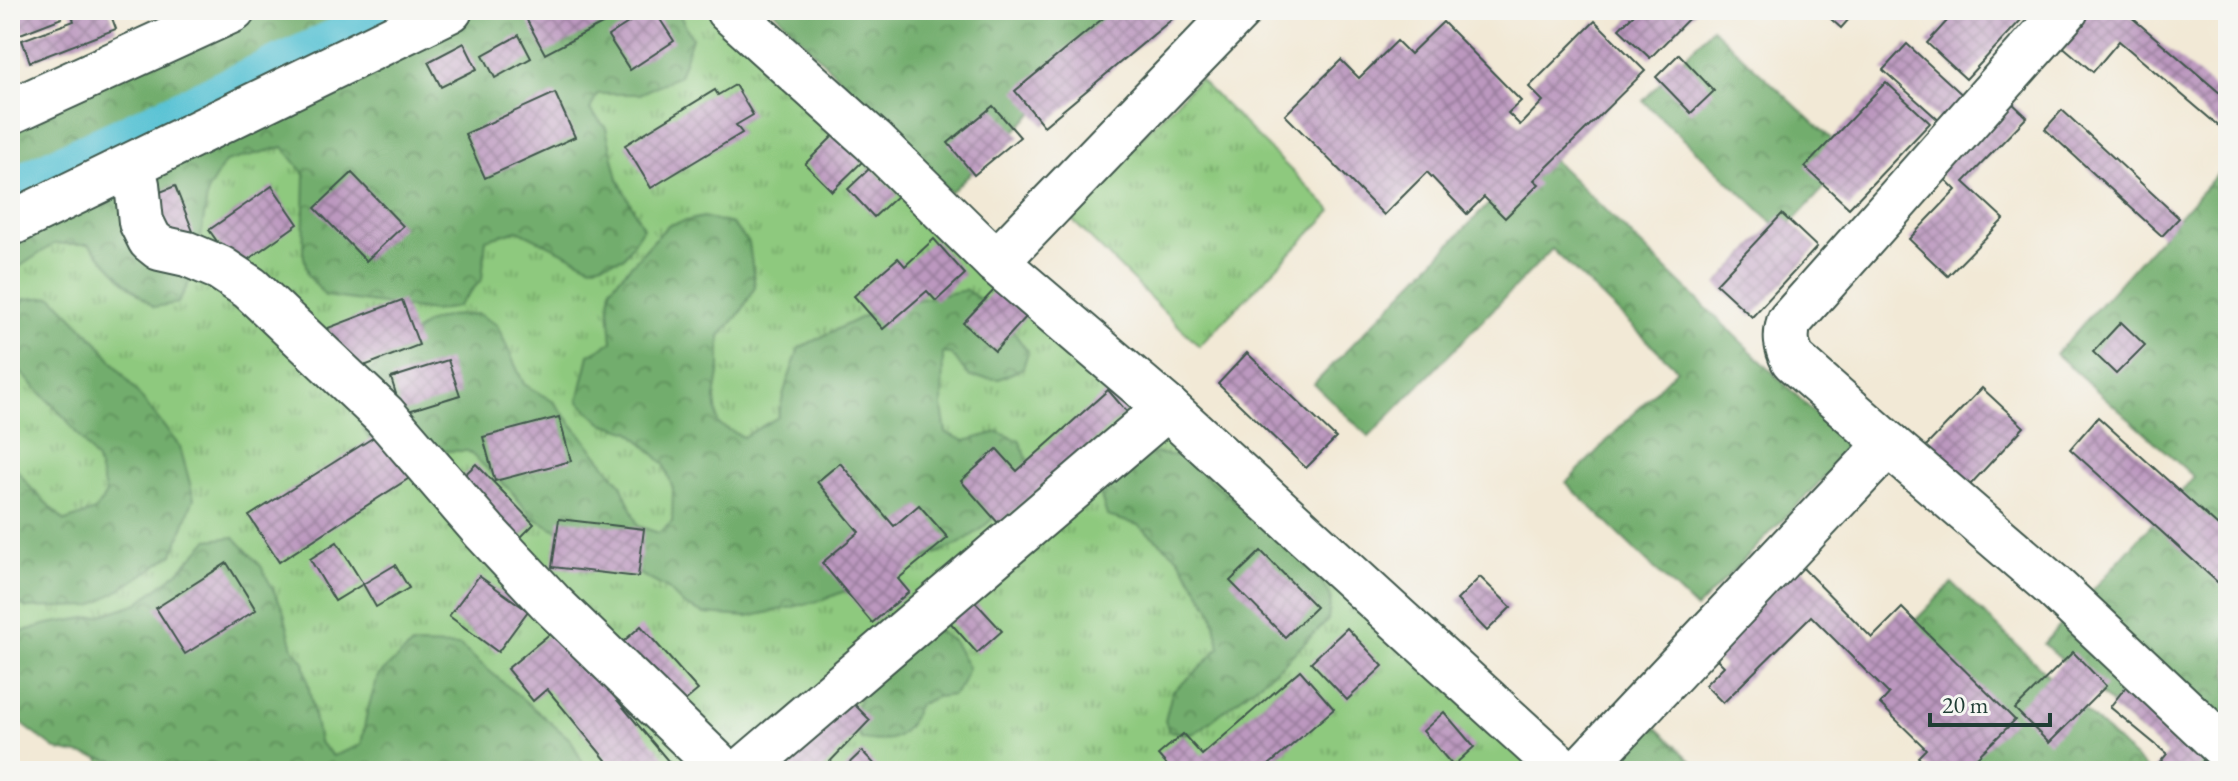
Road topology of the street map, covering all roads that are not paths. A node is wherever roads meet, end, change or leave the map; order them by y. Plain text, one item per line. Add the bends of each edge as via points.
1 (233, 10) edge
2 (450, 10) edge
3 (728, 10) edge
4 (1239, 10) edge
5 (2066, 10) edge
6 (10, 112) edge
7 (137, 184) dead end
8 (10, 224) edge
9 (996, 262) junction
10 (1167, 408) junction
11 (1888, 444) junction
12 (2228, 751) edge
13 (724, 771) edge
14 (742, 771) edge
15 (1564, 771) edge
16 (1580, 771) edge

1 - 6 street
2 - 8 street
3 - 9 street
4 - 9 street
5 - 11 street via 1789,322 1785,334 1793,360
7 - 13 street via 141,222 150,240 220,268 250,288 384,415 553,605
9 - 10 street
10 - 14 street
10 - 15 street
11 - 12 street via 2052,585
11 - 16 street

